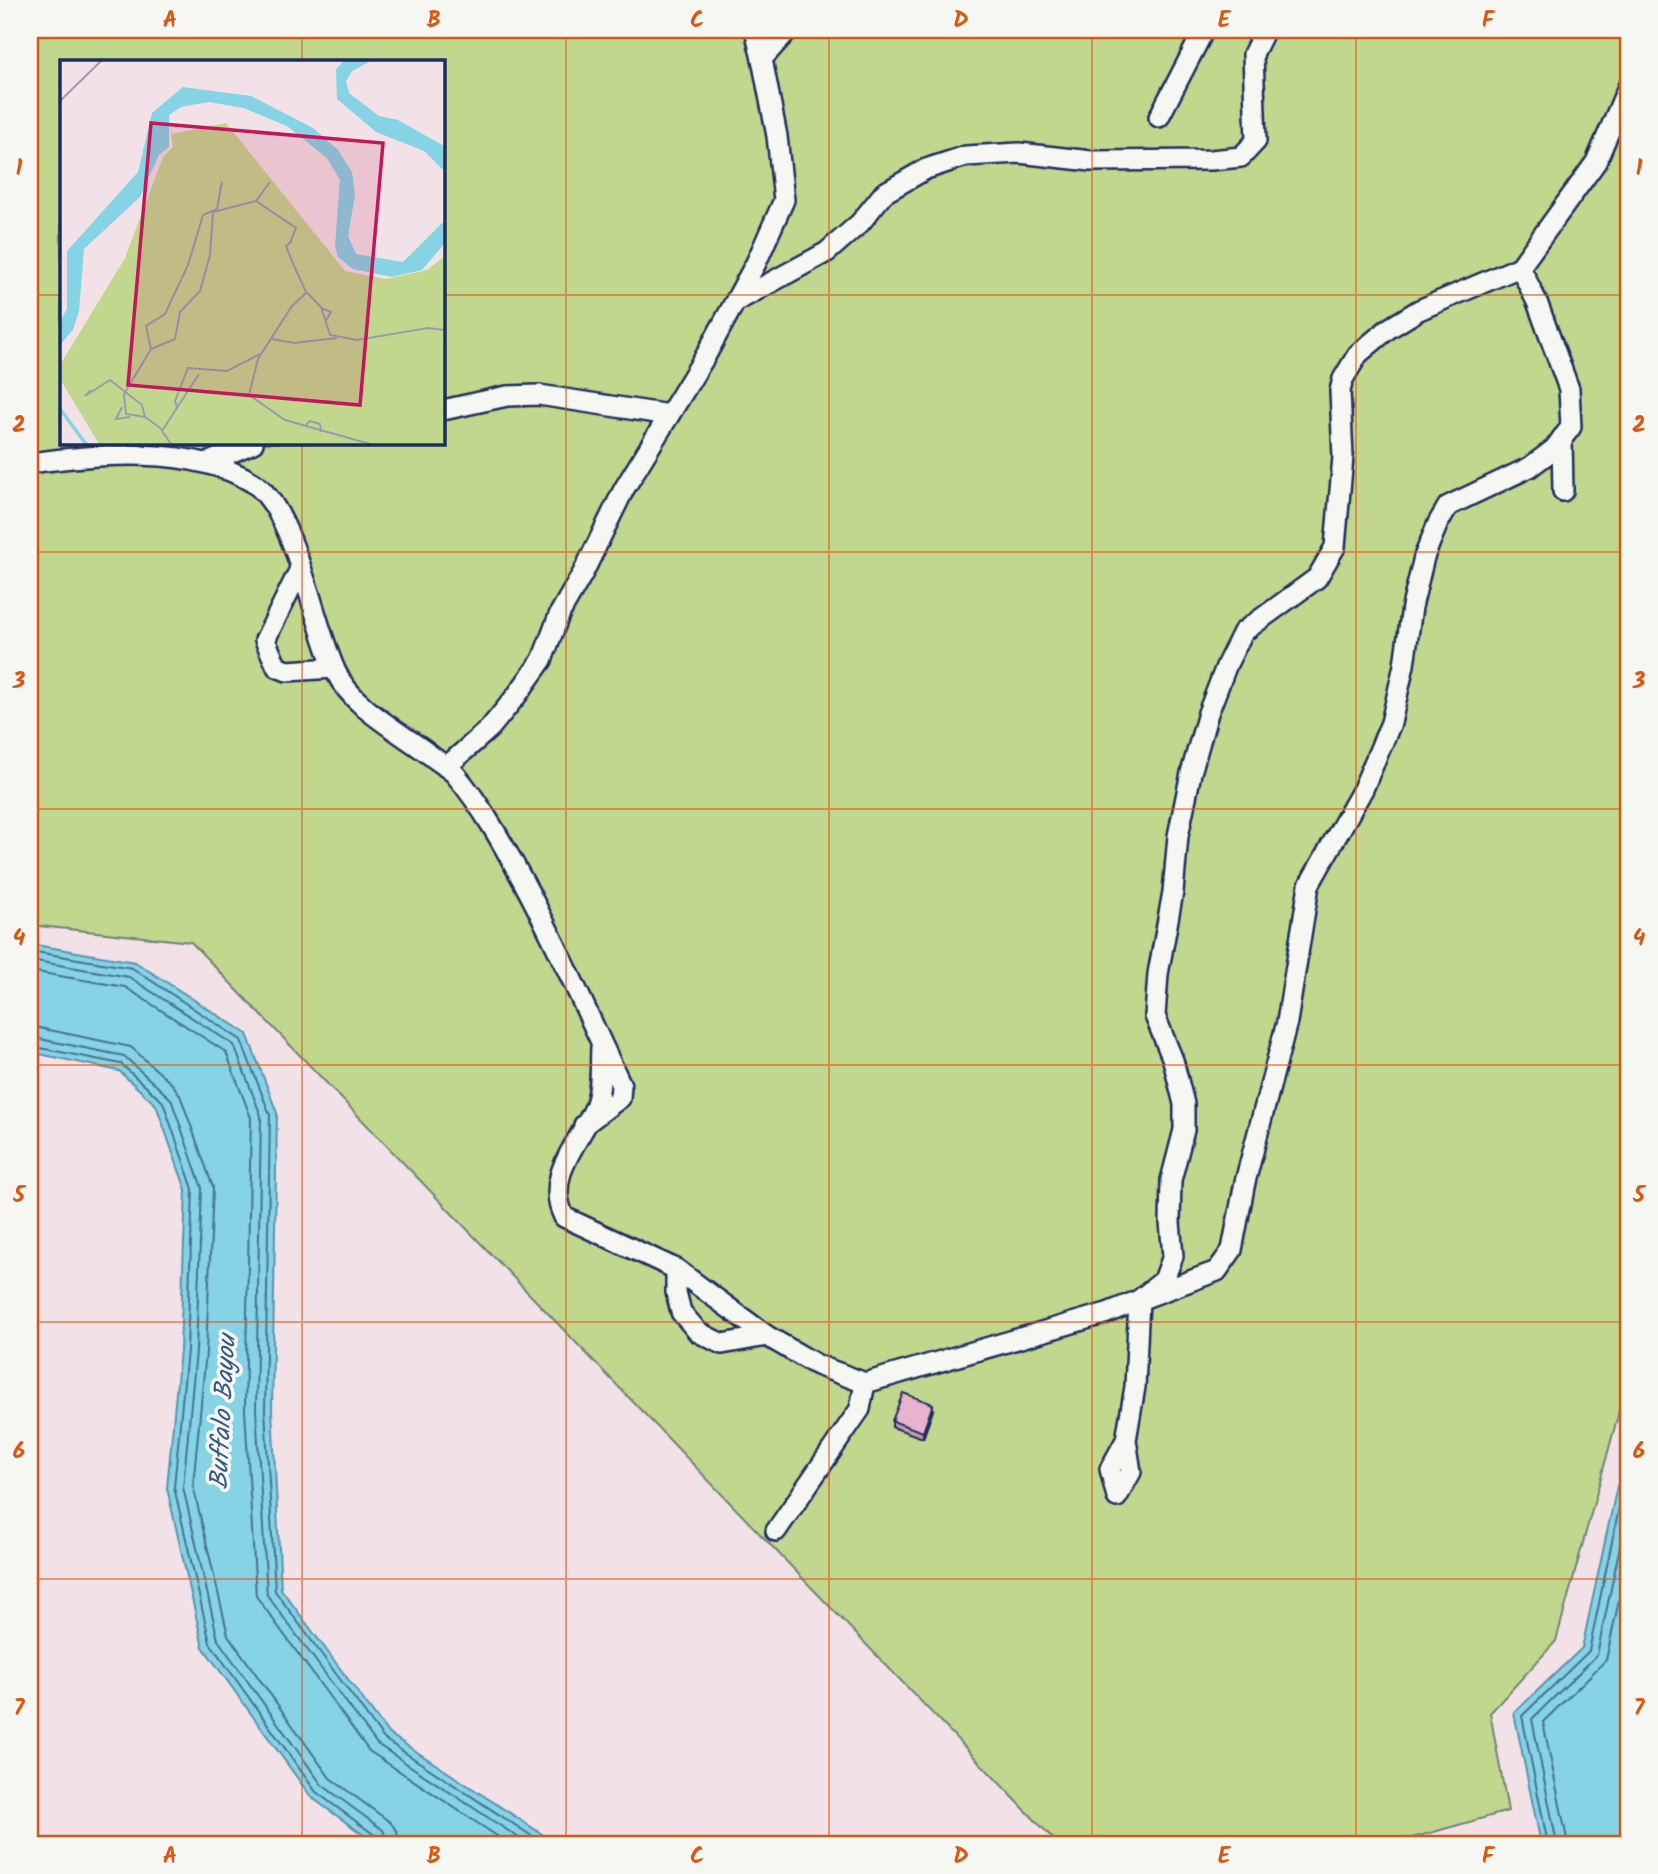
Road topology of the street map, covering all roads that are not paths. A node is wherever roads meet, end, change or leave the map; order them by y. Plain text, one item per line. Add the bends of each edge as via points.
1 (755, 30) edge
2 (789, 30) edge
3 (1204, 30) edge
4 (1265, 30) edge
5 (762, 59) junction
6 (1628, 87) edge
7 (1160, 117) dead end
8 (1520, 267) junction
9 (734, 303) junction
10 (444, 410) edge
11 (669, 415) junction
12 (1562, 438) junction
13 (251, 444) edge
14 (30, 463) edge
15 (207, 463) junction
16 (1563, 491) dead end
17 (300, 569) junction
18 (334, 668) junction
19 (446, 767) junction
20 (676, 1269) junction
21 (1139, 1300) junction
22 (767, 1336) junction
23 (865, 1383) junction
24 (1126, 1440) dead end
25 (776, 1531) dead end

1 - 5 lane
2 - 5 lane
3 - 7 lane
4 - 9 lane via 1253,54 1256,141 1241,157 1091,161 1019,153 966,156 926,169 884,193 860,223 827,252
5 - 9 lane via 784,200
6 - 8 lane via 1596,162
8 - 12 lane via 1569,389 1571,427
8 - 21 lane via 1419,310 1358,354 1340,391 1343,457 1335,547 1317,578 1244,632 1208,713 1178,836 1158,974 1156,1016 1184,1104 1184,1130 1171,1180 1173,1256 1164,1280
9 - 11 lane
10 - 11 lane via 507,396 539,395
11 - 19 lane via 624,489 541,660 490,728
12 - 16 lane
12 - 21 lane via 1530,467 1448,506 1438,523 1412,607 1391,723 1363,789 1309,885 1287,1022 1232,1250 1217,1271
13 - 15 lane
14 - 15 lane via 128,454
15 - 17 lane via 253,482 271,499 286,526
17 - 18 lane
17 - 18 lane via 265,640 277,667 287,671
18 - 19 lane via 359,705
19 - 20 lane via 498,835 558,947 601,1043 596,1105 567,1158 557,1184 557,1203 564,1217
20 - 22 lane
20 - 22 lane via 681,1312 698,1332 722,1343
21 - 23 lane
21 - 24 lane via 1135,1387
22 - 23 lane via 817,1365
23 - 25 lane via 860,1409

